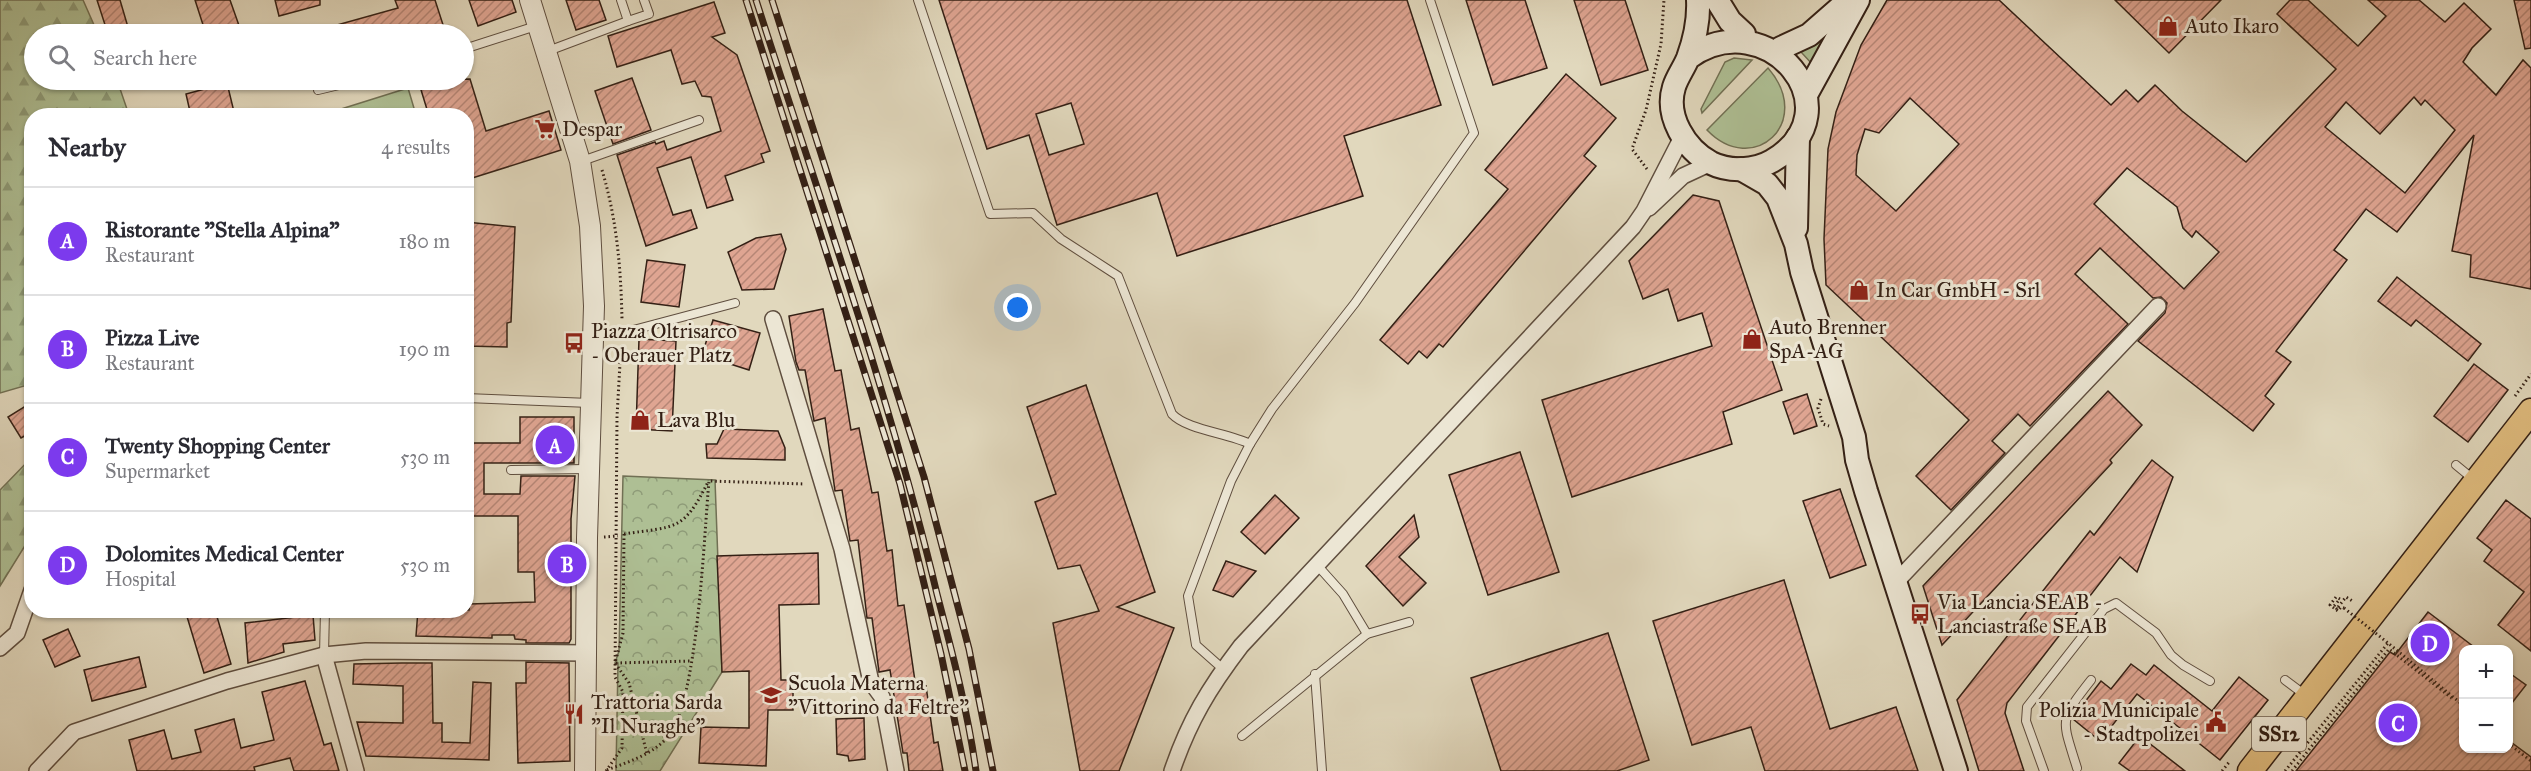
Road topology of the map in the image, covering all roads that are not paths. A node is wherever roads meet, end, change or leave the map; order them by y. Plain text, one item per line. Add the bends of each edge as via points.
1 (530, 0) edge
2 (621, 0) edge
3 (644, 0) edge
4 (918, 0) edge
5 (1430, 0) edge
6 (1698, 0) edge
7 (1717, 0) edge
8 (1849, 0) edge
9 (1858, 0) edge
10 (628, 21) junction
11 (538, 25) junction
12 (1744, 34) junction
13 (474, 46) edge
14 (1781, 48) junction
15 (546, 51) junction
16 (1688, 58) junction
17 (1807, 93) junction
18 (699, 120) dead end
19 (1682, 137) junction
20 (1798, 137) junction
21 (580, 161) junction
22 (1711, 163) junction
23 (1741, 170) junction
24 (1644, 211) junction
25 (1796, 244) junction
26 (735, 303) dead end
27 (2158, 306) dead end
28 (773, 319) dead end
29 (593, 334) junction
30 (474, 398) edge
31 (591, 403) junction
32 (2531, 411) edge
33 (1250, 444) junction
34 (2456, 465) dead end
35 (589, 469) junction
36 (511, 471) dead end
37 (2476, 482) junction
38 (1317, 565) junction
39 (1896, 582) junction
40 (24, 613) edge
41 (325, 618) edge
42 (1409, 622) dead end
43 (1367, 634) junction
44 (0, 648) edge
45 (324, 656) junction
46 (586, 658) junction
47 (1223, 669) junction
48 (1315, 674) junction
49 (2091, 680) dead end
50 (2285, 680) dead end
51 (2210, 681) dead end
52 (2308, 697) junction
53 (1242, 736) dead end
54 (585, 767) edge
55 (2075, 770) edge
56 (38, 771) edge
57 (356, 771) edge
58 (896, 771) edge
59 (1172, 771) edge
60 (1322, 771) edge
61 (1956, 771) edge
62 (2044, 771) edge
63 (2250, 771) edge

1 - 11 street
2 - 10 lane
3 - 10 lane via 649,14
4 - 33 lane via 990,214 1033,213 1061,239 1118,276 1172,414 1184,423 1233,435
5 - 33 lane via 1474,133
6 - 16 main road via 1696,32
7 - 12 main road
8 - 14 main road via 1809,35
9 - 17 main road
10 - 15 lane
11 - 13 lane
11 - 15 street
12 - 14 main road
12 - 16 main road via 1716,38
14 - 17 main road via 1802,76
15 - 21 street
16 - 19 main road via 1673,88 1672,110
17 - 20 main road
18 - 21 lane
19 - 22 main road via 1694,152
19 - 24 street
20 - 23 main road via 1769,163
20 - 25 main road
21 - 29 street via 590,226
22 - 23 main road
22 - 24 street via 1683,176
23 - 25 main road via 1773,190
24 - 38 street
25 - 39 main road
26 - 29 lane via 622,333
27 - 39 street
28 - 58 street via 842,549 871,682 882,697
29 - 31 street
30 - 31 lane
31 - 35 street
32 - 37 main road
33 - 47 lane via 1231,481 1188,596 1196,645
34 - 37 lane
35 - 36 lane
35 - 46 street
37 - 52 main road
38 - 43 lane via 1342,594
38 - 47 street
39 - 61 main road
40 - 44 street via 17,633
41 - 45 lane
42 - 43 lane
43 - 48 lane
45 - 46 street via 366,651
45 - 56 street via 226,681 74,732
45 - 57 street
46 - 54 street
47 - 59 street via 1208,689
48 - 53 lane
48 - 60 lane
49 - 55 lane via 2065,716
50 - 52 lane
51 - 62 lane via 2183,665 2156,633 2115,603 2104,609 2027,707 2026,721
52 - 63 main road, SS12

